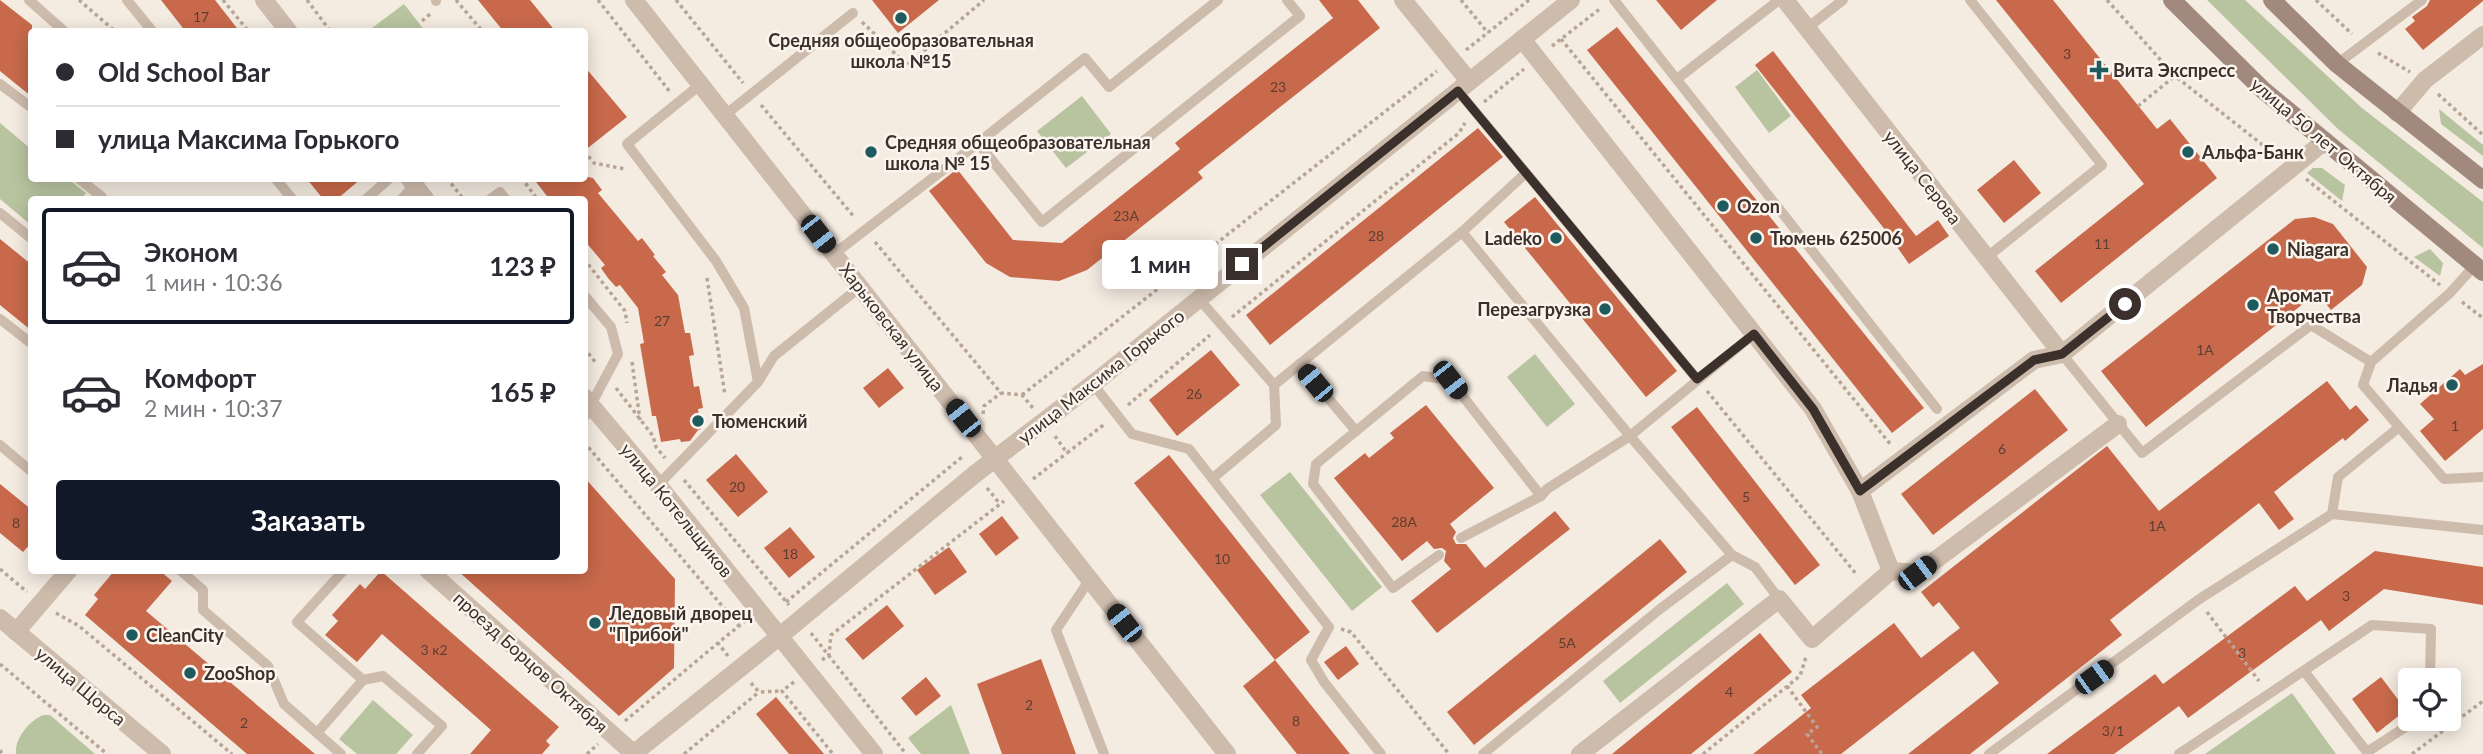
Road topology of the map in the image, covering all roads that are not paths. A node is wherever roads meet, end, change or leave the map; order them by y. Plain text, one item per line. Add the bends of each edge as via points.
1 (29, 0) edge
2 (127, 0) edge
3 (264, 0) edge
4 (634, 0) edge
5 (1218, 0) edge
6 (1287, 0) edge
7 (1404, 0) edge
8 (1571, 0) edge
9 (1612, 0) edge
10 (1779, 0) edge
11 (1785, 0) edge
12 (1843, 0) edge
13 (1970, 0) edge
14 (2172, 0) edge
15 (2272, 0) edge
16 (2422, 0) edge
17 (853, 13) road end
18 (60, 28) edge
19 (150, 28) edge
20 (286, 28) edge
21 (1807, 28) junction
22 (2483, 35) edge
23 (1522, 39) junction
24 (2337, 64) junction
25 (1677, 79) junction
26 (0, 84) edge
27 (701, 84) junction
28 (1464, 86) junction
29 (28, 105) edge
30 (2397, 113) junction
31 (725, 115) junction
32 (2325, 141) junction
33 (978, 143) junction
34 (1526, 173) junction
35 (2483, 180) edge
36 (83, 182) edge
37 (278, 182) edge
38 (385, 182) edge
39 (412, 182) edge
40 (101, 196) edge
41 (290, 196) edge
42 (370, 196) edge
43 (423, 196) edge
44 (0, 213) edge
45 (1462, 232) junction
46 (28, 236) edge
47 (834, 254) junction
48 (1986, 258) junction
49 (2479, 269) edge
50 (860, 286) junction
51 (1199, 299) junction
52 (588, 300) edge
53 (0, 319) edge
54 (1754, 334) junction
55 (28, 341) edge
56 (2062, 354) junction
57 (2371, 362) junction
58 (1299, 364) junction
59 (1697, 379) junction
60 (758, 382) junction
61 (1093, 384) junction
62 (1274, 385) junction
63 (588, 406) edge
64 (588, 408) edge
65 (1937, 409) dead end
66 (2118, 424) junction
67 (2398, 428) junction
68 (1356, 431) junction
69 (1630, 436) junction
70 (0, 445) edge
71 (995, 459) junction
72 (28, 469) edge
73 (2483, 477) edge
74 (1213, 478) junction
75 (658, 485) junction
76 (1860, 491) junction
77 (1541, 496) junction
78 (2332, 514) junction
79 (2483, 530) edge
80 (1461, 538) dead end
81 (1439, 555) dead end
82 (1732, 555) junction
83 (1891, 571) junction
84 (66, 574) edge
85 (185, 574) edge
86 (340, 574) edge
87 (439, 574) edge
88 (1090, 579) junction
89 (1779, 599) junction
90 (0, 618) edge
91 (16, 632) junction
92 (780, 636) junction
93 (2430, 668) edge
94 (2304, 671) junction
95 (363, 680) junction
96 (2399, 731) edge
97 (317, 733) junction
98 (162, 754) edge
99 (341, 754) edge
100 (417, 754) edge
101 (633, 754) edge
102 (874, 754) edge
103 (1104, 754) edge
104 (1227, 754) edge
105 (1381, 754) edge
106 (1483, 754) edge
107 (1580, 754) edge
108 (1989, 754) edge
109 (2179, 754) edge

1 - 18 lane
2 - 19 lane
3 - 20 street
4 - 27 street, Харьковская улица
5 - 33 lane via 1109,87 1085,58
6 - 33 lane via 1300,16 1042,222
7 - 28 street via 1452,60
8 - 23 street, улица Максима Горького
9 - 25 lane
10 - 25 lane
11 - 21 street, улица Серова
12 - 21 lane
13 - 48 lane via 2102,165
14 - 32 main road, улица 50 лет Октября via 2263,90
15 - 24 main road
16 - 24 lane
17 - 31 lane
21 - 48 street, улица Серова
22 - 30 street via 2425,80
23 - 28 street, улица Максима Горького
23 - 54 street
24 - 30 main road
25 - 65 lane
26 - 29 lane
27 - 31 street, Харьковская улица
27 - 60 lane via 627,144 716,261 744,308
28 - 34 lane via 1474,110
28 - 51 street, улица Максима Горького
30 - 35 main road
31 - 47 street, Харьковская улица
32 - 49 main road, улица 50 лет Октября
32 - 56 street
33 - 47 lane
34 - 45 lane
34 - 59 lane
36 - 40 lane
37 - 41 lane
38 - 42 lane
39 - 43 street
44 - 46 lane
45 - 58 lane
45 - 69 lane
47 - 50 street, Харьковская улица
48 - 56 street, улица Серова
49 - 57 lane
50 - 60 lane via 774,356
50 - 71 street, Харьковская улица
51 - 61 street, улица Максима Горького
51 - 62 lane
52 - 63 lane via 611,327 618,354
53 - 55 lane
54 - 59 lane
54 - 76 street via 1813,409
56 - 66 lane
56 - 76 street via 2034,360
57 - 66 lane via 2311,325 2142,453
57 - 67 lane via 2363,385
58 - 62 lane
58 - 68 lane
59 - 69 lane
60 - 75 lane
61 - 71 street, улица Максима Горького
61 - 74 lane via 1132,433 1189,449
62 - 74 lane via 1276,425
64 - 75 street, улица Котельщиков
66 - 83 street via 1917,573
67 - 73 lane via 2444,479
67 - 78 lane via 2338,477
68 - 77 lane via 1423,376 1450,380
68 - 81 lane via 1316,464 1313,484 1392,588
69 - 77 lane
69 - 82 lane
70 - 72 lane
71 - 88 street, Харьковская улица
71 - 92 street, улица Максима Горького
74 - 105 lane via 1329,627 1311,660
75 - 92 street, улица Котельщиков
76 - 83 street
77 - 80 lane
78 - 79 lane
78 - 108 lane via 2198,600
82 - 89 lane via 1755,567
82 - 106 lane
83 - 89 street via 1812,639
84 - 91 street
85 - 97 lane via 203,590 203,610 268,666 284,704
86 - 95 lane via 297,622
87 - 101 street, проезд Борцов Октября
88 - 103 lane via 1056,630
88 - 104 street, Харьковская улица
89 - 107 street
90 - 91 street, улица Щорса
91 - 98 street, улица Щорса
92 - 101 street, улица Максима Горького
92 - 102 street, улица Котельщиков
93 - 94 lane via 2431,629 2372,625
94 - 96 lane via 2367,752
94 - 109 lane
95 - 97 lane
95 - 100 lane via 383,676 442,726
97 - 99 lane

